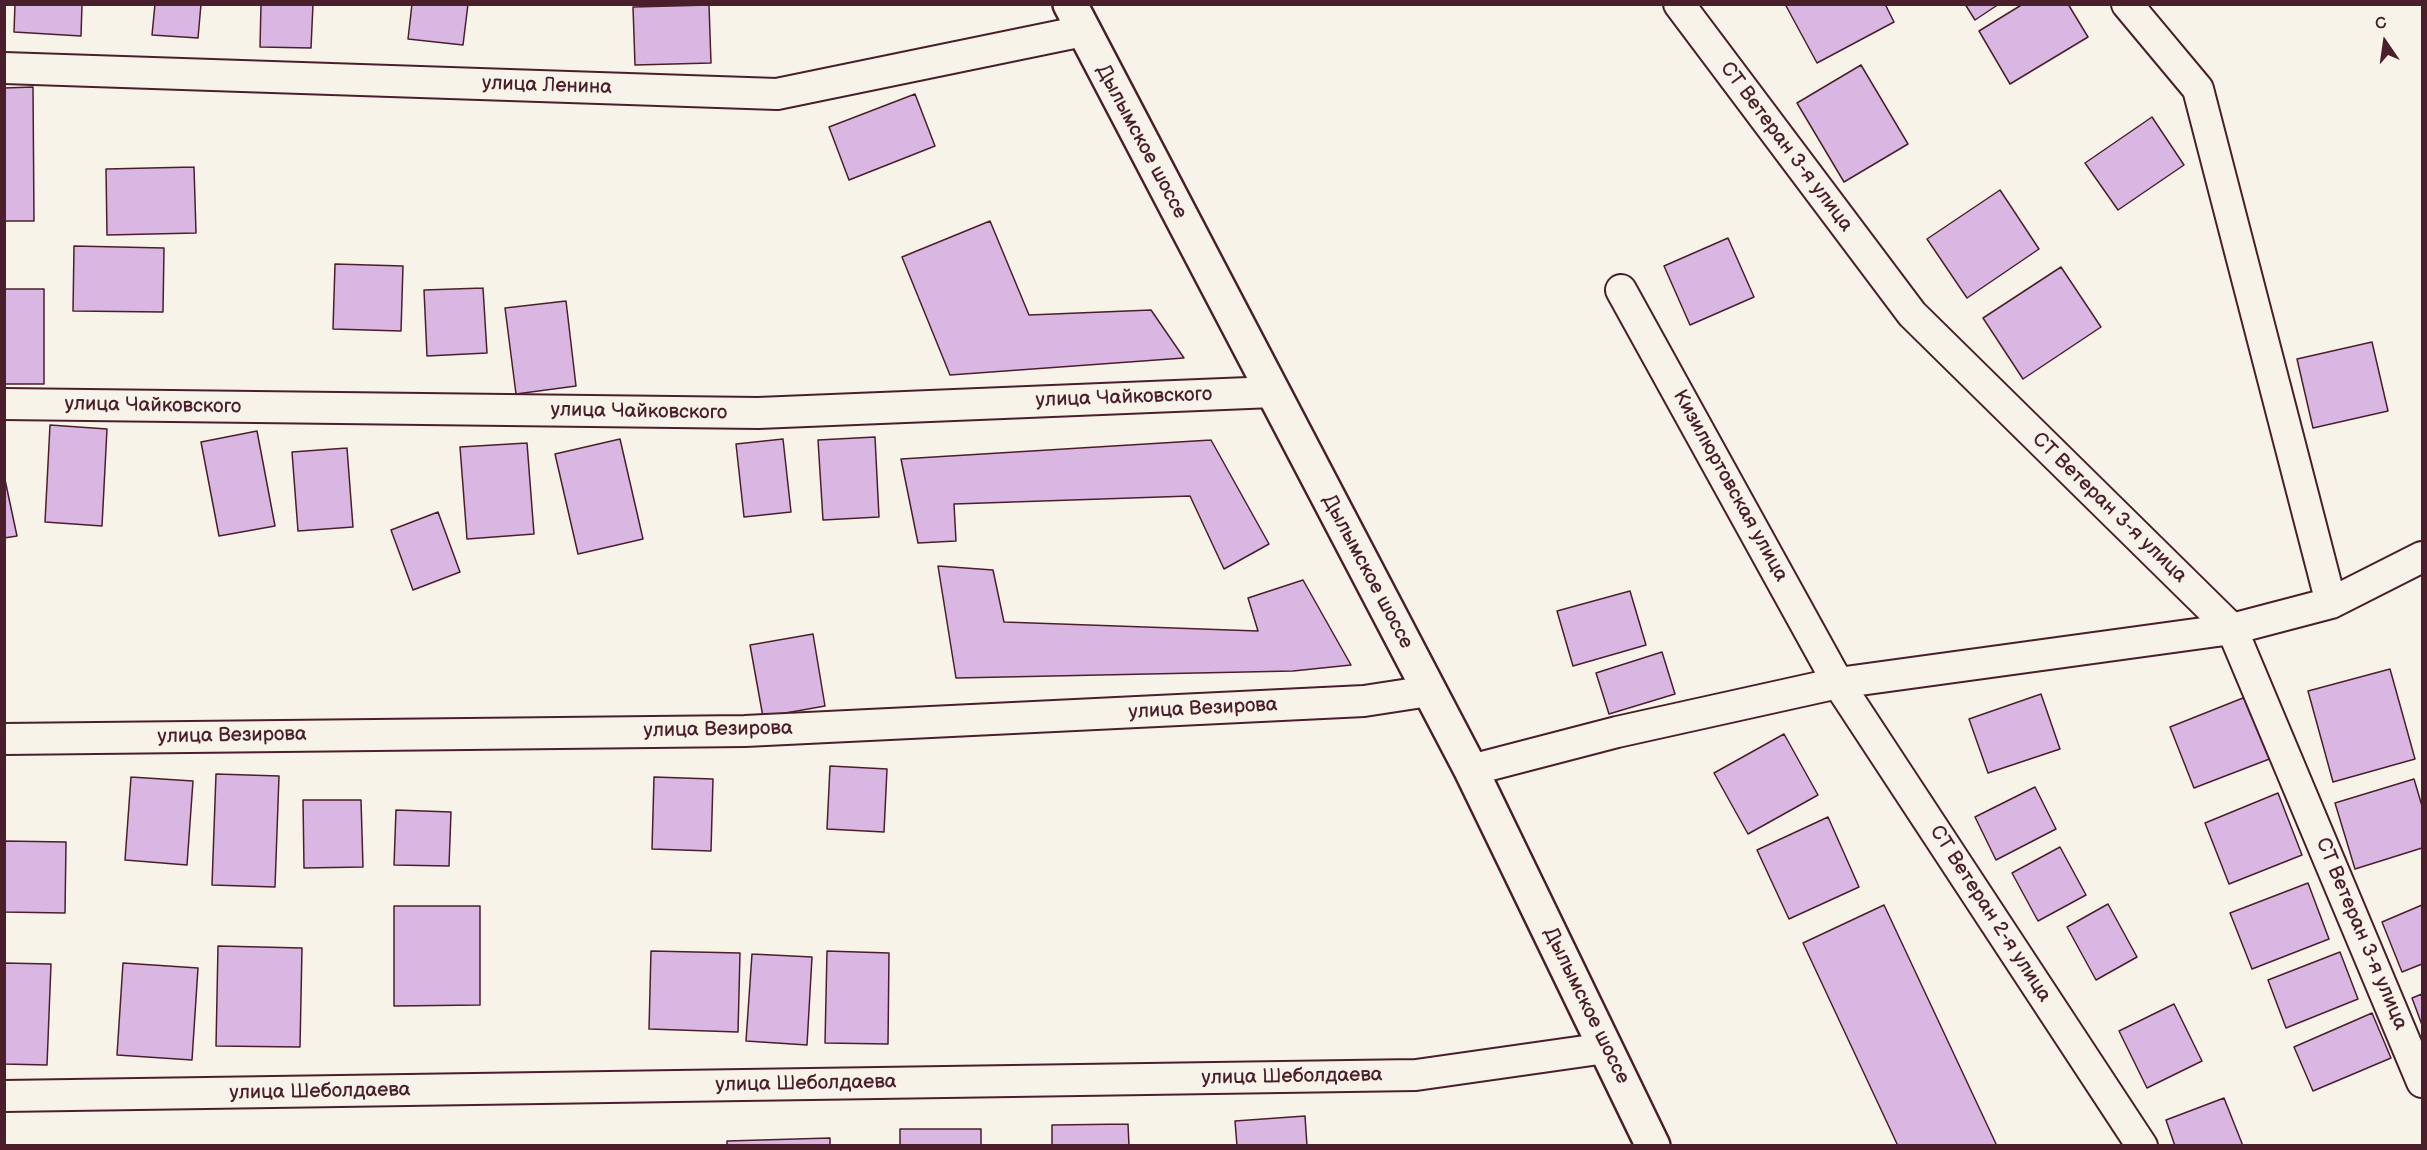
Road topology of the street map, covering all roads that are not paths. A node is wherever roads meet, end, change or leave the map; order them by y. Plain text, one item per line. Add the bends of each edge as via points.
1 (1679, 4) edge
2 (2127, 4) edge
3 (1076, 18) edge
4 (4, 68) edge
5 (1621, 290) dead end
6 (1273, 392) junction
7 (4, 404) edge
8 (2422, 557) edge
9 (2331, 603) junction
10 (2232, 629) junction
11 (1838, 683) junction
12 (1429, 691) junction
13 (4, 739) edge
14 (1471, 770) junction
15 (1606, 1048) junction
16 (2422, 1082) edge
17 (4, 1096) edge
18 (1653, 1146) edge
19 (2142, 1146) edge

1 - 10 street, СТ Ветеран 3-я улица via 1912,314
2 - 9 street via 2198,89
3 - 4 street, улица Ленина via 777,93
3 - 6 main road, Дылымское шоссе
5 - 11 street, Кизилюртовская улица
6 - 7 street, улица Чайковского via 758,413
6 - 12 main road, Дылымское шоссе
8 - 9 street
9 - 10 street
10 - 11 street
10 - 16 street, СТ Ветеран 3-я улица
11 - 14 street via 1617,732
11 - 19 street, СТ Ветеран 2-я улица
12 - 13 street, улица Везирова via 1364,701 745,731
12 - 14 main road, Дылымское шоссе
14 - 15 main road, Дылымское шоссе
15 - 17 street, улица Шеболдаева via 1416,1075
15 - 18 main road, Дылымское шоссе

